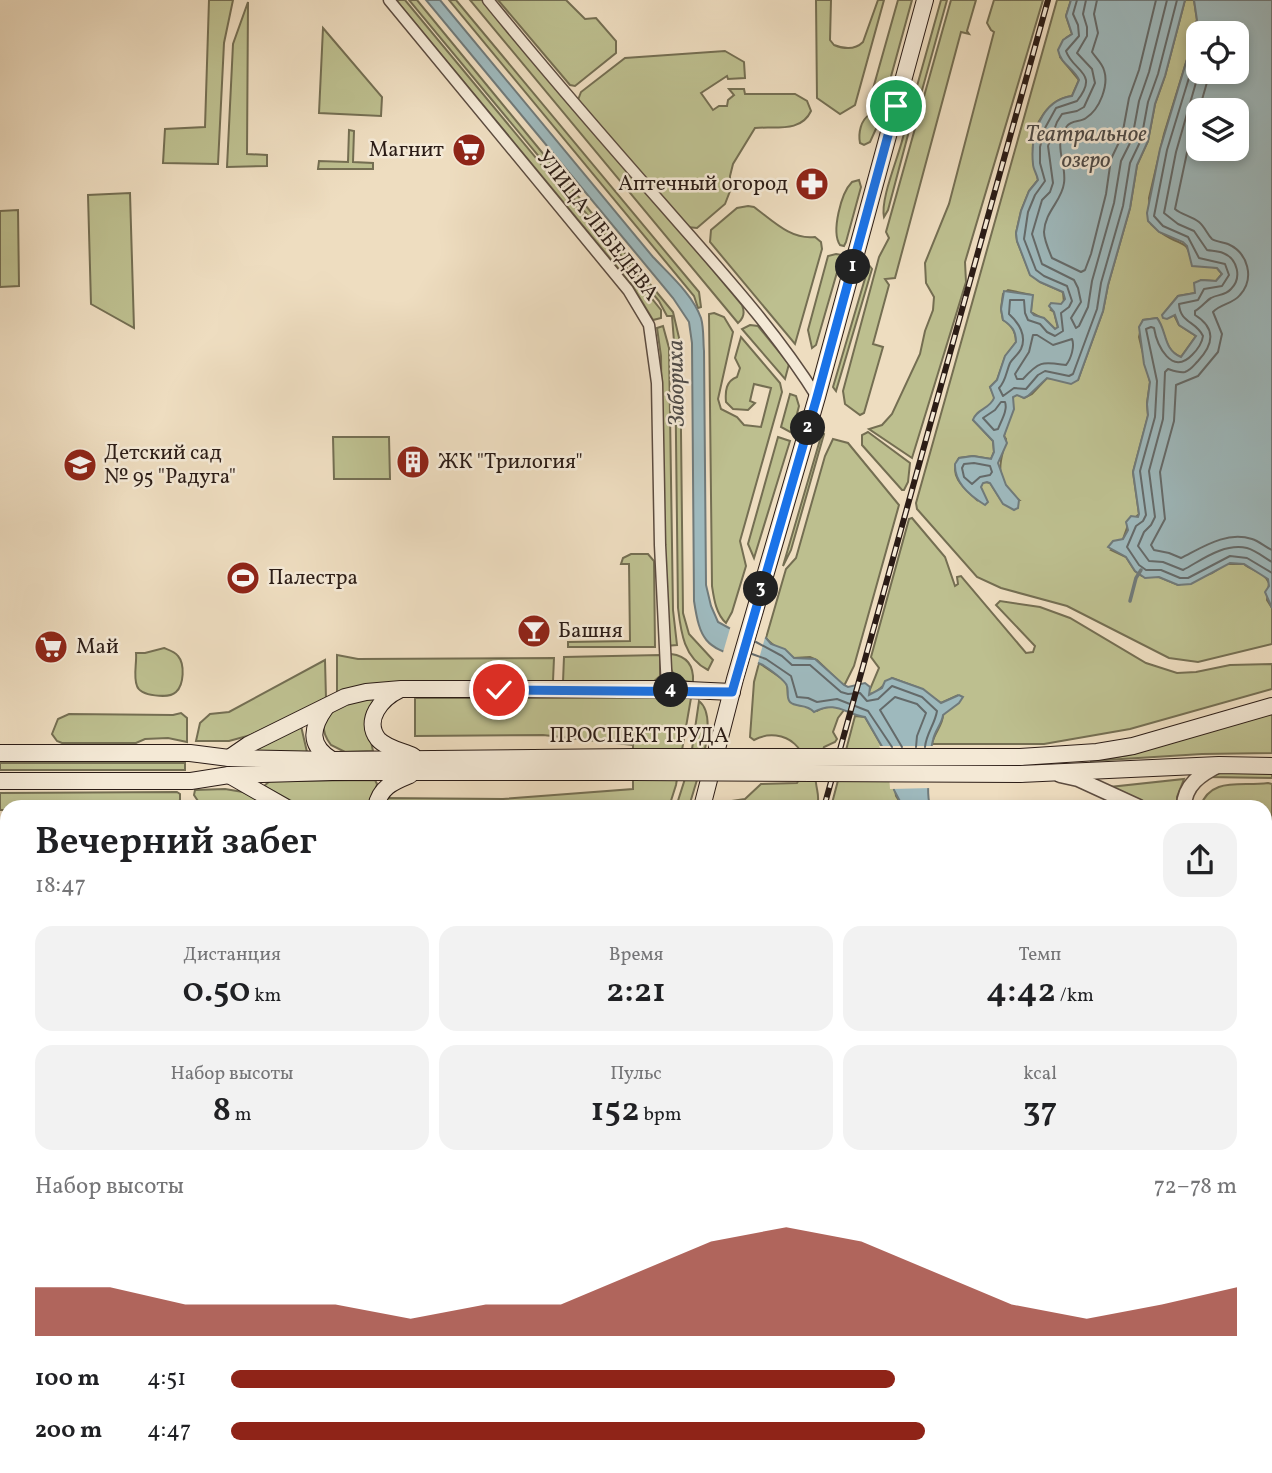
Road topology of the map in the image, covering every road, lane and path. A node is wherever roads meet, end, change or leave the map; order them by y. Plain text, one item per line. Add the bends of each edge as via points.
1 (388, 0) edge
2 (488, 0) edge
3 (925, 0) edge
4 (817, 397) junction
5 (401, 690) junction
6 (667, 690) junction
7 (732, 692) junction
8 (1272, 706) edge
9 (326, 707) junction
10 (0, 753) edge
11 (229, 758) junction
12 (332, 760) junction
13 (419, 765) junction
14 (1219, 765) junction
15 (1272, 765) edge
16 (1020, 766) junction
17 (1048, 773) junction
18 (229, 775) junction
19 (0, 782) edge
20 (273, 800) edge
21 (378, 800) edge
22 (704, 800) edge
23 (1124, 800) edge
24 (1186, 800) edge

1 - 6 street, УЛИЦА ЛЕБЕДЕВА via 628,290 649,325 657,383
2 - 4 street via 748,304
3 - 4 main road
4 - 7 main road
5 - 6 main road
5 - 9 main road via 355,694
5 - 13 main road via 379,704 374,731 385,744
6 - 7 main road
7 - 22 main road
8 - 16 main road, ПРОСПЕКТ ТРУДА via 1133,746
9 - 11 main road
9 - 12 main road via 314,737 320,751
10 - 11 main road, ПРОСПЕКТ ТРУДА
11 - 12 main road, ПРОСПЕКТ ТРУДА
11 - 18 main road
12 - 13 main road, ПРОСПЕКТ ТРУДА
13 - 16 main road, ПРОСПЕКТ ТРУДА, bridge
13 - 18 main road, ПРОСПЕКТ ТРУДА
13 - 21 main road via 388,784
14 - 15 main road, ПРОСПЕКТ ТРУДА
14 - 17 main road, ПРОСПЕКТ ТРУДА
14 - 24 street via 1196,779
16 - 17 main road, ПРОСПЕКТ ТРУДА
17 - 23 street via 1078,779
18 - 19 main road, ПРОСПЕКТ ТРУДА via 191,781
18 - 20 main road

